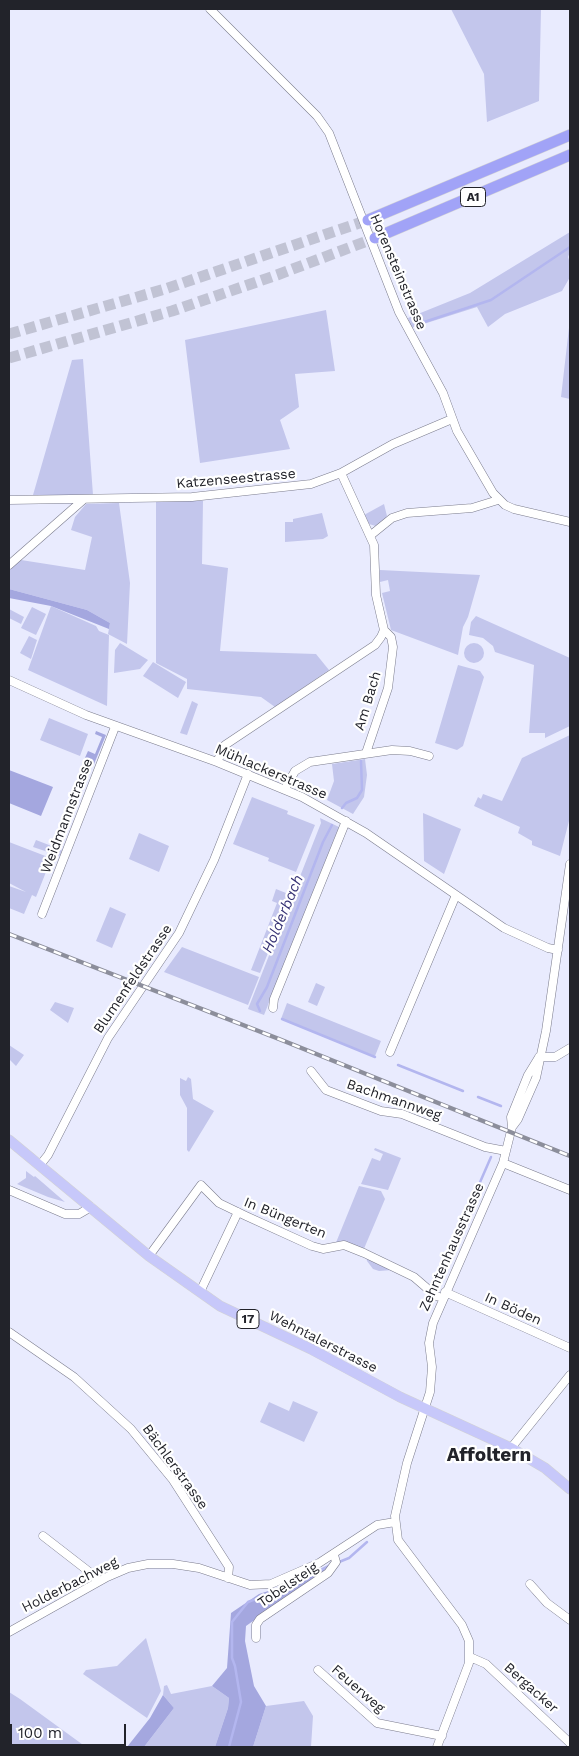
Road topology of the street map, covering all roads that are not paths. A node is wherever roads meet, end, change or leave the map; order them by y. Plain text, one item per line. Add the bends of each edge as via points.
1 (210, 9) edge
2 (570, 135) edge
3 (570, 155) edge
4 (368, 220) tunnel mouth
5 (375, 238) tunnel mouth
6 (452, 420) junction
7 (341, 473) junction
8 (9, 500) edge
9 (83, 500) junction
10 (498, 500) junction
11 (570, 522) edge
12 (371, 536) junction
13 (9, 565) edge
14 (384, 630) junction
15 (9, 680) edge
16 (115, 727) junction
17 (366, 753) junction
18 (429, 756) dead end
19 (218, 762) junction
20 (248, 774) junction
21 (285, 789) junction
22 (346, 821) junction
23 (570, 864) edge
24 (456, 894) junction
25 (42, 914) dead end
26 (558, 950) junction
27 (274, 1008) dead end
28 (570, 1048) edge
29 (390, 1052) dead end
30 (539, 1057) junction
31 (311, 1071) dead end
32 (9, 1140) edge
33 (506, 1151) junction
34 (503, 1163) junction
35 (40, 1165) junction
36 (9, 1190) edge
37 (570, 1190) edge
38 (91, 1207) junction
39 (238, 1212) junction
40 (149, 1256) junction
41 (200, 1292) junction
42 (444, 1295) junction
43 (9, 1332) edge
44 (570, 1348) edge
45 (570, 1375) edge
46 (425, 1409) junction
47 (511, 1448) junction
48 (570, 1489) edge
49 (395, 1522) junction
50 (43, 1536) dead end
51 (334, 1554) junction
52 (228, 1578) junction
53 (97, 1582) junction
54 (530, 1584) dead end
55 (570, 1620) edge
56 (9, 1632) edge
57 (256, 1638) dead end
58 (470, 1657) junction
59 (318, 1670) dead end
60 (442, 1736) junction
61 (570, 1743) edge
62 (437, 1747) edge

1 - 6 street, Horensteinstrasse via 317,116 329,133 399,312 443,393
2 - 4 highway, A1
3 - 5 highway, A1
6 - 7 street, Katzenseestrasse via 393,444
6 - 10 street, Horensteinstrasse
7 - 9 street, Katzenseestrasse via 310,484 222,495
7 - 12 street
8 - 9 street, Katzenseestrasse
9 - 13 street
10 - 11 street via 514,509
10 - 12 street via 472,508 407,512 392,518
12 - 14 street via 376,595
14 - 17 street, Am Bach via 394,647 388,688
14 - 19 street via 375,645 225,746
15 - 16 street, Mühlackerstrasse
16 - 19 street, Mühlackerstrasse
16 - 25 street, Weidmannstrasse
17 - 18 street via 401,751
17 - 21 street via 304,764 292,775
19 - 20 street, Mühlackerstrasse
20 - 21 street, Mühlackerstrasse
20 - 35 street, Blumenfeldstrasse via 214,860 179,934 108,1038
21 - 22 street, Mühlackerstrasse
22 - 24 street, Mühlackerstrasse
22 - 27 street via 274,999
23 - 26 street, Zehntenhausstrasse
24 - 26 street, Mühlackerstrasse via 504,928
24 - 29 street
26 - 30 street, Zehntenhausstrasse via 546,1032
28 - 30 street via 556,1057
30 - 33 street, Zehntenhausstrasse via 536,1078 512,1127
31 - 33 street, Bachmannweg via 326,1090 381,1111 402,1114 485,1147
32 - 35 main road, Wehntalerstrasse / 17
33 - 34 street, Zehntenhausstrasse
34 - 37 street
34 - 42 street, Zehntenhausstrasse
35 - 38 main road, Wehntalerstrasse / 17
36 - 38 street via 65,1214 79,1214
38 - 40 main road, Wehntalerstrasse / 17
39 - 40 street, In Büngerten via 219,1203 201,1185
39 - 41 street
39 - 42 street, In Büngerten via 312,1246 323,1249 344,1245 364,1253 414,1276 436,1296
40 - 41 main road, Wehntalerstrasse / 17
41 - 46 main road, Wehntalerstrasse / 17 via 220,1306
42 - 44 street, In Böden
42 - 46 street, Zehntenhausstrasse via 430,1333 431,1378
43 - 52 street, Bächlerstrasse via 74,1377 131,1429 173,1480 229,1567
45 - 47 street
46 - 47 main road, Wehntalerstrasse / 17
46 - 49 street, Zehntenhausstrasse via 405,1472
47 - 48 main road, Wehntalerstrasse / 17 via 545,1468
49 - 51 street, Holderbachweg via 377,1525
49 - 58 street via 401,1546 462,1625 469,1641
50 - 53 street via 92,1574
51 - 52 street, Holderbachweg via 319,1564 271,1584 250,1585
51 - 57 street, Tobelsteig via 336,1562 328,1573 260,1619 256,1625
52 - 53 street, Holderbachweg via 199,1568 162,1564 128,1568
53 - 56 street, Holderbachweg
54 - 55 street
58 - 60 street
58 - 61 street, Bergacker via 486,1664
59 - 60 street, Feuerweg via 377,1723
60 - 62 street

